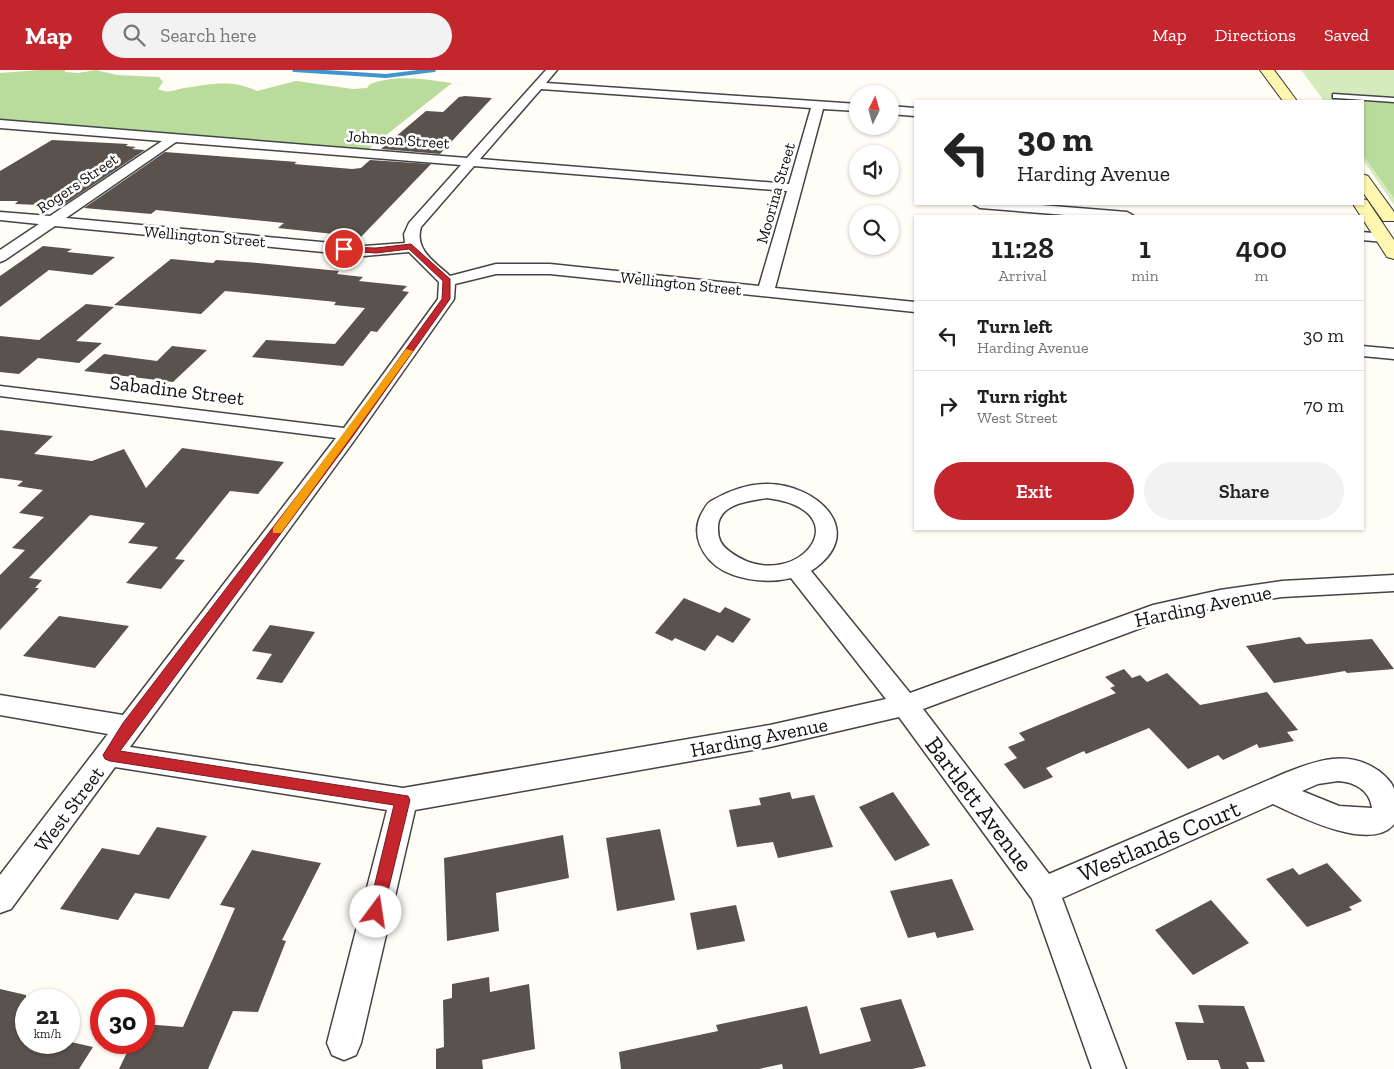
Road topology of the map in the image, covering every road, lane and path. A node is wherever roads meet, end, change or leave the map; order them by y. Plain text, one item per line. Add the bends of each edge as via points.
1 (552, 70) edge
2 (1267, 70) edge
3 (539, 86) junction
4 (1336, 96) dead end
5 (1289, 100) edge
6 (1394, 100) edge
7 (818, 105) junction
8 (849, 107) edge
9 (899, 111) edge
10 (914, 112) edge
11 (0, 124) edge
12 (174, 138) junction
13 (472, 161) junction
14 (1364, 183) edge
15 (794, 188) junction
16 (992, 205) edge
17 (1362, 205) edge
18 (1115, 215) edge
19 (0, 216) edge
20 (53, 222) junction
21 (1364, 236) edge
22 (1391, 238) edge
23 (411, 246) junction
24 (0, 257) edge
25 (447, 281) junction
26 (766, 291) junction
27 (914, 307) edge
28 (1364, 351) edge
29 (1394, 354) edge
30 (0, 391) edge
31 (350, 434) junction
32 (797, 569) junction
33 (1394, 583) edge
34 (0, 705) edge
35 (905, 705) junction
36 (128, 727) junction
37 (110, 755) junction
38 (1274, 791) dead end
39 (403, 800) junction
40 (1044, 891) junction
41 (0, 899) edge
42 (344, 1043) dead end
43 (1109, 1069) edge

1 - 3 street
2 - 5 main road
3 - 7 street
3 - 13 street
4 - 6 street
7 - 8 street
7 - 15 street, Moorina Street
9 - 10 street
11 - 12 street, Johnson Street
12 - 13 street, Johnson Street
12 - 20 street, Rogers Street
13 - 15 street, Johnson Street
13 - 23 street via 414,226 410,234
14 - 22 main road
15 - 26 street, Moorina Street
16 - 18 street
17 - 22 main road
19 - 20 street, Wellington Street
20 - 23 street, Wellington Street via 364,251
20 - 24 street, Rogers Street
21 - 22 street
23 - 25 street
25 - 26 street, Wellington Street via 496,269 520,268
25 - 31 street, West Street via 446,299
26 - 27 street, Wellington Street
28 - 29 street
30 - 31 street, Sabadine Street
31 - 36 street, West Street
32 - 32 street via 765,573 733,566 721,558 706,538 708,517 725,500 752,492 782,493 809,504 822,518 828,533 826,544 820,554
32 - 35 street, Bartlett Avenue
33 - 35 street, Harding Avenue via 1282,589 1220,598 1153,614
34 - 36 street
35 - 39 street, Harding Avenue via 770,736
35 - 40 street, Bartlett Avenue
36 - 37 street, West Street
37 - 39 street, Harding Avenue
37 - 41 street, West Street
38 - 40 street, Westlands Court
39 - 42 street
40 - 43 street, Bartlett Avenue

